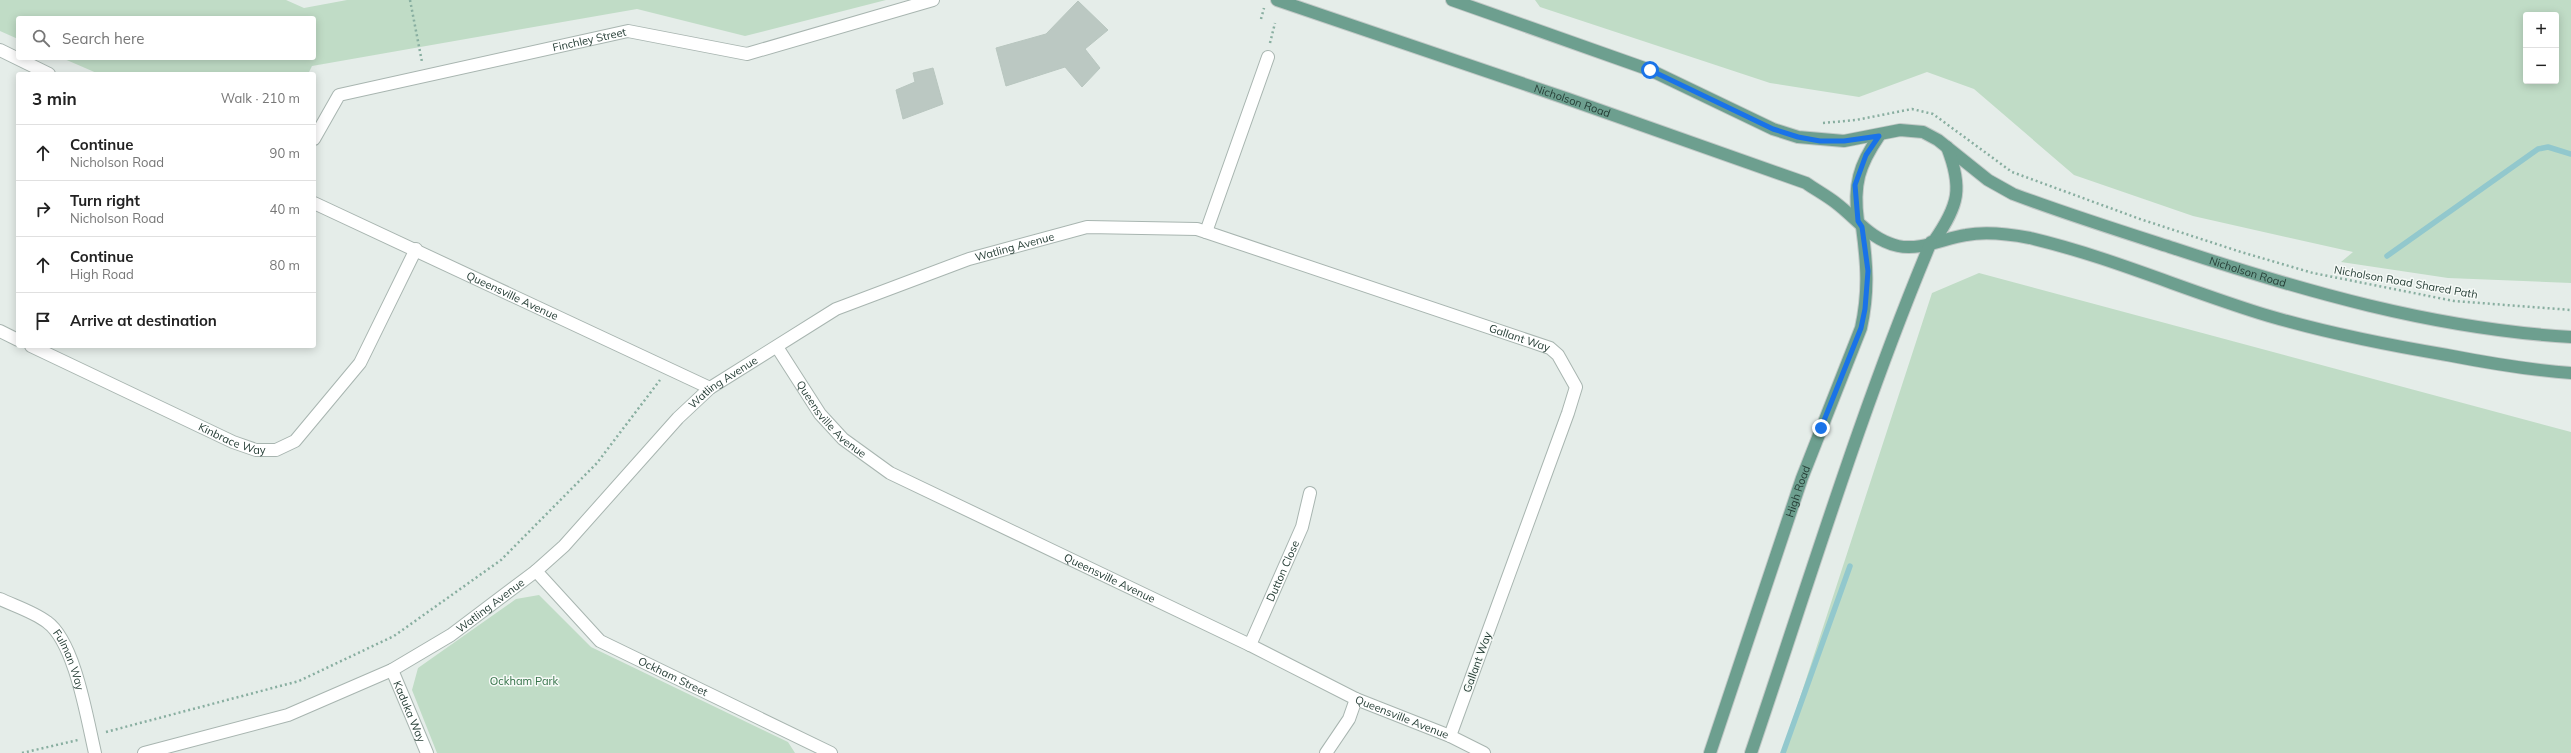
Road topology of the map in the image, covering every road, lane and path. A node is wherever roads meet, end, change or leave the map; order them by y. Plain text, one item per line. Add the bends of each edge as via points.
1 (410, 0) edge
2 (933, 0) edge
3 (1277, 0) edge
4 (1452, 0) edge
5 (1275, 23) dead end
6 (1272, 32) dead end
7 (0, 50) edge
8 (16, 58) edge
9 (1268, 58) dead end
10 (20, 60) edge
11 (44, 72) edge
12 (425, 76) junction
13 (1823, 123) dead end
14 (316, 135) edge
15 (1879, 136) junction
16 (1946, 146) junction
17 (316, 204) edge
18 (1860, 224) junction
19 (1206, 232) junction
20 (1933, 242) junction
21 (416, 249) junction
22 (2571, 310) edge
23 (0, 331) edge
24 (2571, 337) edge
25 (16, 339) edge
26 (777, 347) junction
27 (35, 348) edge
28 (668, 368) junction
29 (2571, 374) edge
30 (710, 388) junction
31 (1310, 493) dead end
32 (536, 571) junction
33 (0, 599) edge
34 (1250, 645) junction
35 (392, 670) junction
36 (1356, 699) junction
37 (91, 736) junction
38 (1450, 736) junction
39 (826, 752) edge
40 (22, 753) edge
41 (95, 753) edge
42 (144, 753) edge
43 (427, 753) edge
44 (1326, 753) edge
45 (1484, 753) edge
46 (1710, 753) edge
47 (1751, 753) edge

1 - 12 path
2 - 12 street, Finchley Street via 747,54 628,31
3 - 18 main road, Nicholson Road via 1806,183 1836,203
4 - 15 main road, Nicholson Road via 1650,70 1773,129 1798,137 1820,141 1844,141
5 - 6 path
7 - 8 street
9 - 19 street
10 - 11 street
12 - 14 street, Finchley Street via 339,95
13 - 22 path, Nicholson Road Shared Path via 1856,120 1912,108 1933,114 2012,172 2140,219 2241,252 2313,273 2439,298
15 - 16 main road, Nicholson Road via 1900,130 1913,130 1931,136
15 - 18 main road via 1866,155 1855,185
16 - 20 main road via 1958,181 1957,202
16 - 24 main road, Nicholson Road via 1988,180 2013,194 2286,285 2455,324 2534,335
17 - 21 street, Queensville Avenue
18 - 20 main road, Nicholson Road via 1882,240 1900,246
18 - 46 main road, High Road via 1868,271 1861,328 1802,478
19 - 26 street, Watling Avenue via 1197,229 1087,227 984,255 836,309
19 - 38 street, Gallant Way via 1550,348 1558,355 1572,377 1576,387 1568,413
20 - 29 main road, Nicholson Road via 1984,233 2007,234 2031,239 2314,328 2448,356
20 - 47 main road via 1889,348
21 - 27 street, Kinbrace Way via 360,363 295,441 276,450 256,450 233,442
21 - 28 street, Queensville Avenue
23 - 25 street
26 - 30 street, Watling Avenue
26 - 34 street, Queensville Avenue via 829,424 843,439 890,473
28 - 30 street, Queensville Avenue
28 - 37 path via 597,463 501,560 394,636 299,681
30 - 32 street, Watling Avenue via 678,418 564,546
31 - 34 street, Dutton Close via 1302,527
32 - 35 street, Watling Avenue via 451,635
32 - 39 street, Ockham Street via 600,641
33 - 37 street, Fulman Way via 47,622 60,635 70,654
34 - 36 street, Queensville Avenue
35 - 42 street, Watling Avenue via 288,715
35 - 43 street, Kaduka Way
36 - 38 street, Queensville Avenue
36 - 44 street via 1349,719
37 - 40 path
37 - 41 street, Fulman Way
38 - 45 street, Queensville Avenue

